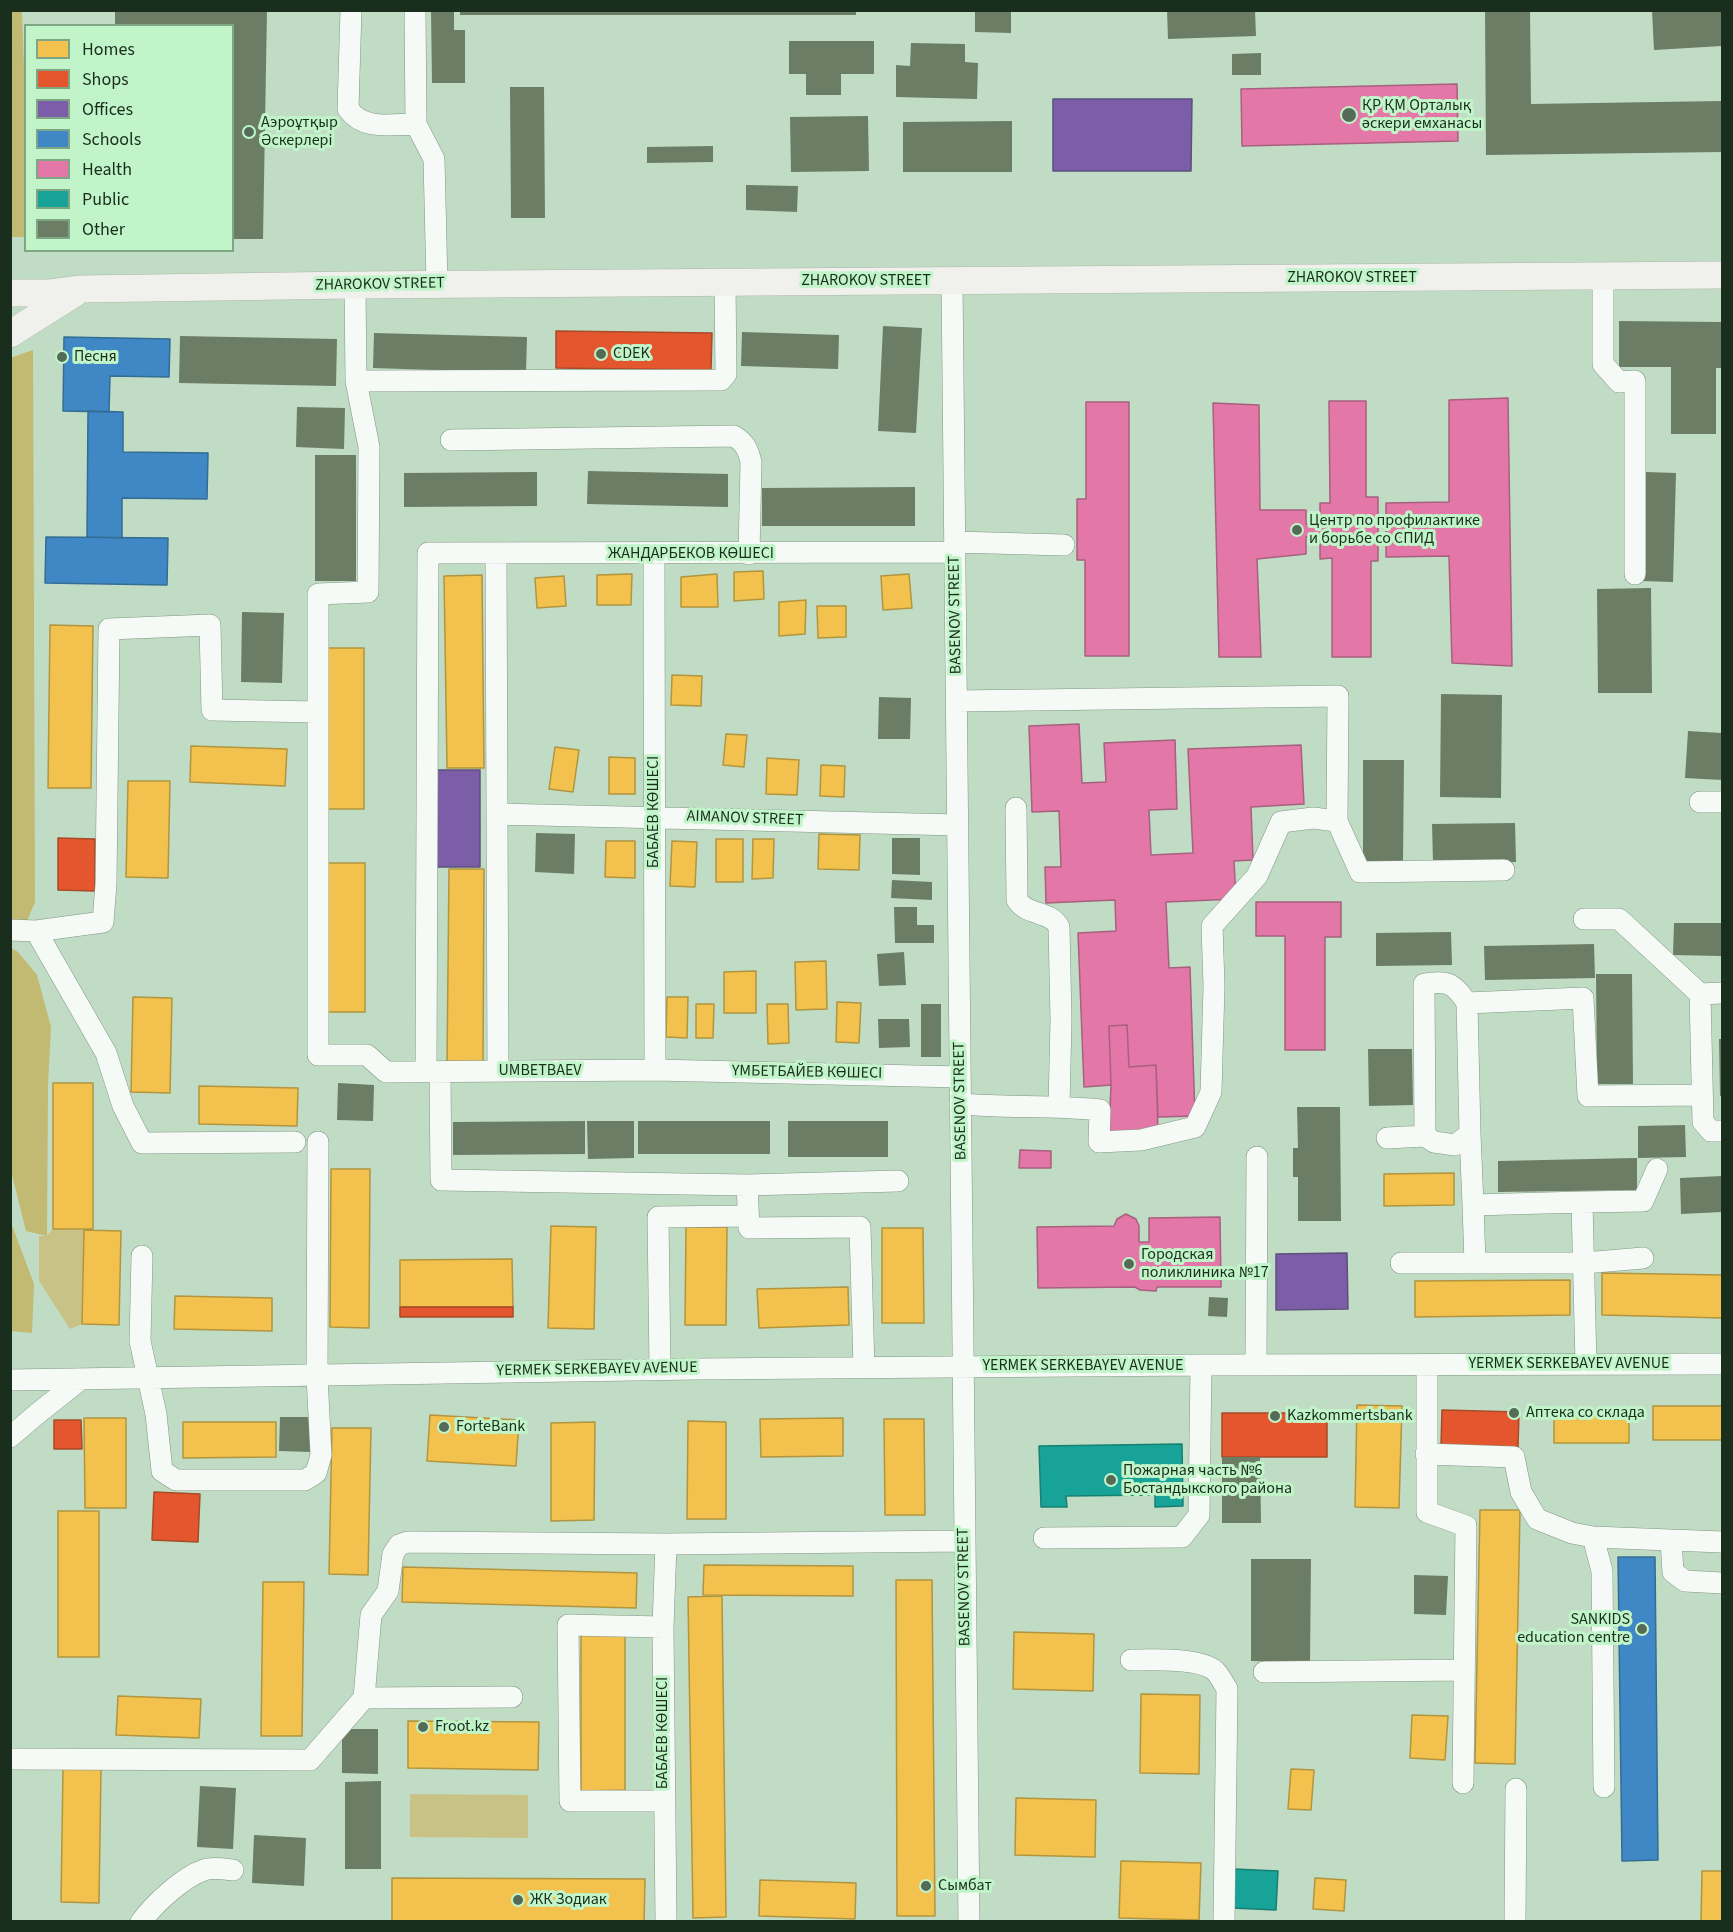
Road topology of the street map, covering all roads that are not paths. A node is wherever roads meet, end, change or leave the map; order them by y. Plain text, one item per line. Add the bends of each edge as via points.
1 (351, 10) edge
2 (415, 10) edge
3 (416, 124) junction
4 (1722, 275) edge
5 (1603, 276) junction
6 (952, 281) junction
7 (725, 283) junction
8 (355, 285) junction
9 (436, 285) junction
10 (81, 289) junction
11 (10, 293) edge
12 (10, 334) edge
13 (356, 381) junction
14 (451, 440) dead end
15 (1064, 545) dead end
16 (955, 547) junction
17 (496, 554) junction
18 (654, 554) junction
19 (749, 554) junction
20 (1635, 574) dead end
21 (956, 701) junction
22 (317, 712) junction
23 (1700, 802) dead end
24 (1722, 802) edge
25 (1016, 808) dead end
26 (497, 814) junction
27 (654, 816) junction
28 (1337, 821) junction
29 (958, 825) junction
30 (1504, 870) dead end
31 (1584, 919) dead end
32 (10, 930) edge
33 (36, 931) junction
34 (1722, 993) edge
35 (1700, 994) junction
36 (1467, 1003) junction
37 (655, 1070) junction
38 (498, 1071) junction
39 (433, 1072) junction
40 (960, 1077) junction
41 (1702, 1095) junction
42 (960, 1104) junction
43 (1059, 1107) junction
44 (1722, 1131) edge
45 (1470, 1134) junction
46 (1425, 1136) junction
47 (1387, 1138) dead end
48 (295, 1142) dead end
49 (318, 1142) dead end
50 (1257, 1158) dead end
51 (1657, 1169) dead end
52 (898, 1180) dead end
53 (747, 1185) junction
54 (1582, 1202) junction
55 (1473, 1205) junction
56 (748, 1216) junction
57 (142, 1256) dead end
58 (1643, 1258) dead end
59 (1401, 1263) dead end
60 (1475, 1263) junction
61 (1584, 1263) junction
62 (1586, 1364) junction
63 (1722, 1364) edge
64 (1201, 1365) junction
65 (1256, 1365) junction
66 (1426, 1365) junction
67 (963, 1367) junction
68 (864, 1368) junction
69 (660, 1369) junction
70 (317, 1376) junction
71 (81, 1379) junction
72 (148, 1379) junction
73 (10, 1380) edge
74 (10, 1437) edge
75 (1426, 1454) junction
76 (1593, 1537) junction
77 (1044, 1539) dead end
78 (1671, 1540) junction
79 (965, 1541) junction
80 (1722, 1542) edge
81 (666, 1544) junction
82 (1722, 1583) edge
83 (663, 1627) junction
84 (1131, 1660) dead end
85 (1464, 1670) junction
86 (1264, 1672) dead end
87 (512, 1697) dead end
88 (364, 1698) junction
89 (10, 1759) edge
90 (1463, 1783) dead end
91 (1604, 1787) dead end
92 (1516, 1789) dead end
93 (664, 1802) junction
94 (233, 1870) dead end
95 (141, 1922) edge
96 (666, 1922) edge
97 (969, 1922) edge
98 (1224, 1922) edge
99 (1515, 1922) edge

1 - 3 street via 348,109 365,124
2 - 3 street
3 - 9 street via 435,159
4 - 5 main road, ZHAROKOV STREET
5 - 6 main road, ZHAROKOV STREET
5 - 20 street via 1603,364 1619,382 1635,381
6 - 7 main road, ZHAROKOV STREET
6 - 16 street, BASENOV STREET
7 - 9 main road, ZHAROKOV STREET
7 - 13 street via 726,374 721,380
8 - 9 main road, ZHAROKOV STREET
8 - 10 main road, ZHAROKOV STREET
8 - 13 street
10 - 11 main road, ZHAROKOV STREET
10 - 12 main road
13 - 22 street via 369,447 368,592 318,594
14 - 19 street via 734,436 744,442 751,462
15 - 16 street, ЖАНДАРБЕКОВ КӨШЕСІ
16 - 19 street, ЖАНДАРБЕКОВ КӨШЕСІ
16 - 21 street, BASENOV STREET
17 - 18 street, ЖАНДАРБЕКОВ КӨШЕСІ
17 - 26 street
17 - 39 street, ЖАНДАРБЕКОВ КӨШЕСІ via 428,554
18 - 19 street, ЖАНДАРБЕКОВ КӨШЕСІ
18 - 27 street, БАБАЕВ КӨШЕСІ
21 - 28 street via 1338,696
21 - 29 street, BASENOV STREET
22 - 33 street via 212,710 210,625 109,628 103,922
22 - 39 street, UMBETBAEV via 318,1055 367,1054 387,1072
23 - 24 street
25 - 43 street via 1017,900 1021,907 1055,920 1059,927
26 - 27 street, AIMANOV STREET
26 - 38 street
27 - 29 street, AIMANOV STREET
27 - 37 street, БАБАЕВ КӨШЕСІ
28 - 30 street via 1360,872
28 - 43 street via 1313,818 1281,822 1257,876 1212,926 1211,1092 1195,1127 1141,1140 1099,1142 1100,1110
29 - 40 street, BASENOV STREET
31 - 35 street via 1619,919
32 - 33 street
33 - 48 street via 106,1053 123,1106 142,1143
34 - 35 street
35 - 41 street
36 - 41 street via 1583,998 1588,1096
36 - 45 street
36 - 46 street via 1458,990 1443,981 1424,984
37 - 38 street, UMBETBAEV
37 - 40 street, ҮМБЕТБАЙЕВ КӨШЕСІ
38 - 39 street, UMBETBAEV
39 - 53 street via 441,1180
40 - 42 street, BASENOV STREET
41 - 44 street via 1703,1122 1711,1131
42 - 43 street
42 - 67 street, BASENOV STREET
45 - 46 street via 1455,1145 1434,1142
45 - 55 street
46 - 47 street
49 - 70 street
50 - 65 street
51 - 54 street via 1643,1201
52 - 53 street
53 - 56 street
54 - 55 street
54 - 61 street
55 - 60 street
56 - 68 street via 748,1228 860,1227
56 - 69 street via 658,1217
57 - 72 street via 140,1341
58 - 61 street
59 - 60 street
60 - 61 street
61 - 62 street
62 - 63 street, YERMEK SERKEBAYEV AVENUE
62 - 66 street, YERMEK SERKEBAYEV AVENUE
64 - 65 street, YERMEK SERKEBAYEV AVENUE
64 - 67 street, YERMEK SERKEBAYEV AVENUE
64 - 77 street via 1199,1515 1182,1537
65 - 66 street, YERMEK SERKEBAYEV AVENUE
66 - 75 street
67 - 68 street, YERMEK SERKEBAYEV AVENUE
67 - 79 street, BASENOV STREET
68 - 69 street, YERMEK SERKEBAYEV AVENUE
69 - 70 street, YERMEK SERKEBAYEV AVENUE
70 - 72 street, YERMEK SERKEBAYEV AVENUE
70 - 72 street via 321,1455 316,1473 305,1480 176,1480 162,1471
71 - 72 street, YERMEK SERKEBAYEV AVENUE
71 - 73 street, YERMEK SERKEBAYEV AVENUE
71 - 74 street
75 - 76 street via 1514,1456 1521,1492 1537,1519
75 - 85 street via 1427,1512 1466,1526
76 - 78 street
76 - 91 street via 1602,1570
78 - 80 street
78 - 82 street via 1673,1572 1685,1581
79 - 81 street
79 - 97 street, BASENOV STREET
81 - 83 street, БАБАЕВ КӨШЕСІ
81 - 88 street via 399,1545 393,1554 388,1591 370,1615
83 - 93 street, БАБАЕВ КӨШЕСІ
83 - 93 street via 568,1625 570,1801
84 - 98 street via 1183,1660 1203,1666 1216,1671 1227,1689
85 - 86 street
85 - 90 street
87 - 88 street
88 - 89 street via 310,1760
92 - 99 street
93 - 96 street, БАБАЕВ КӨШЕСІ
94 - 95 street via 205,1869 180,1884

